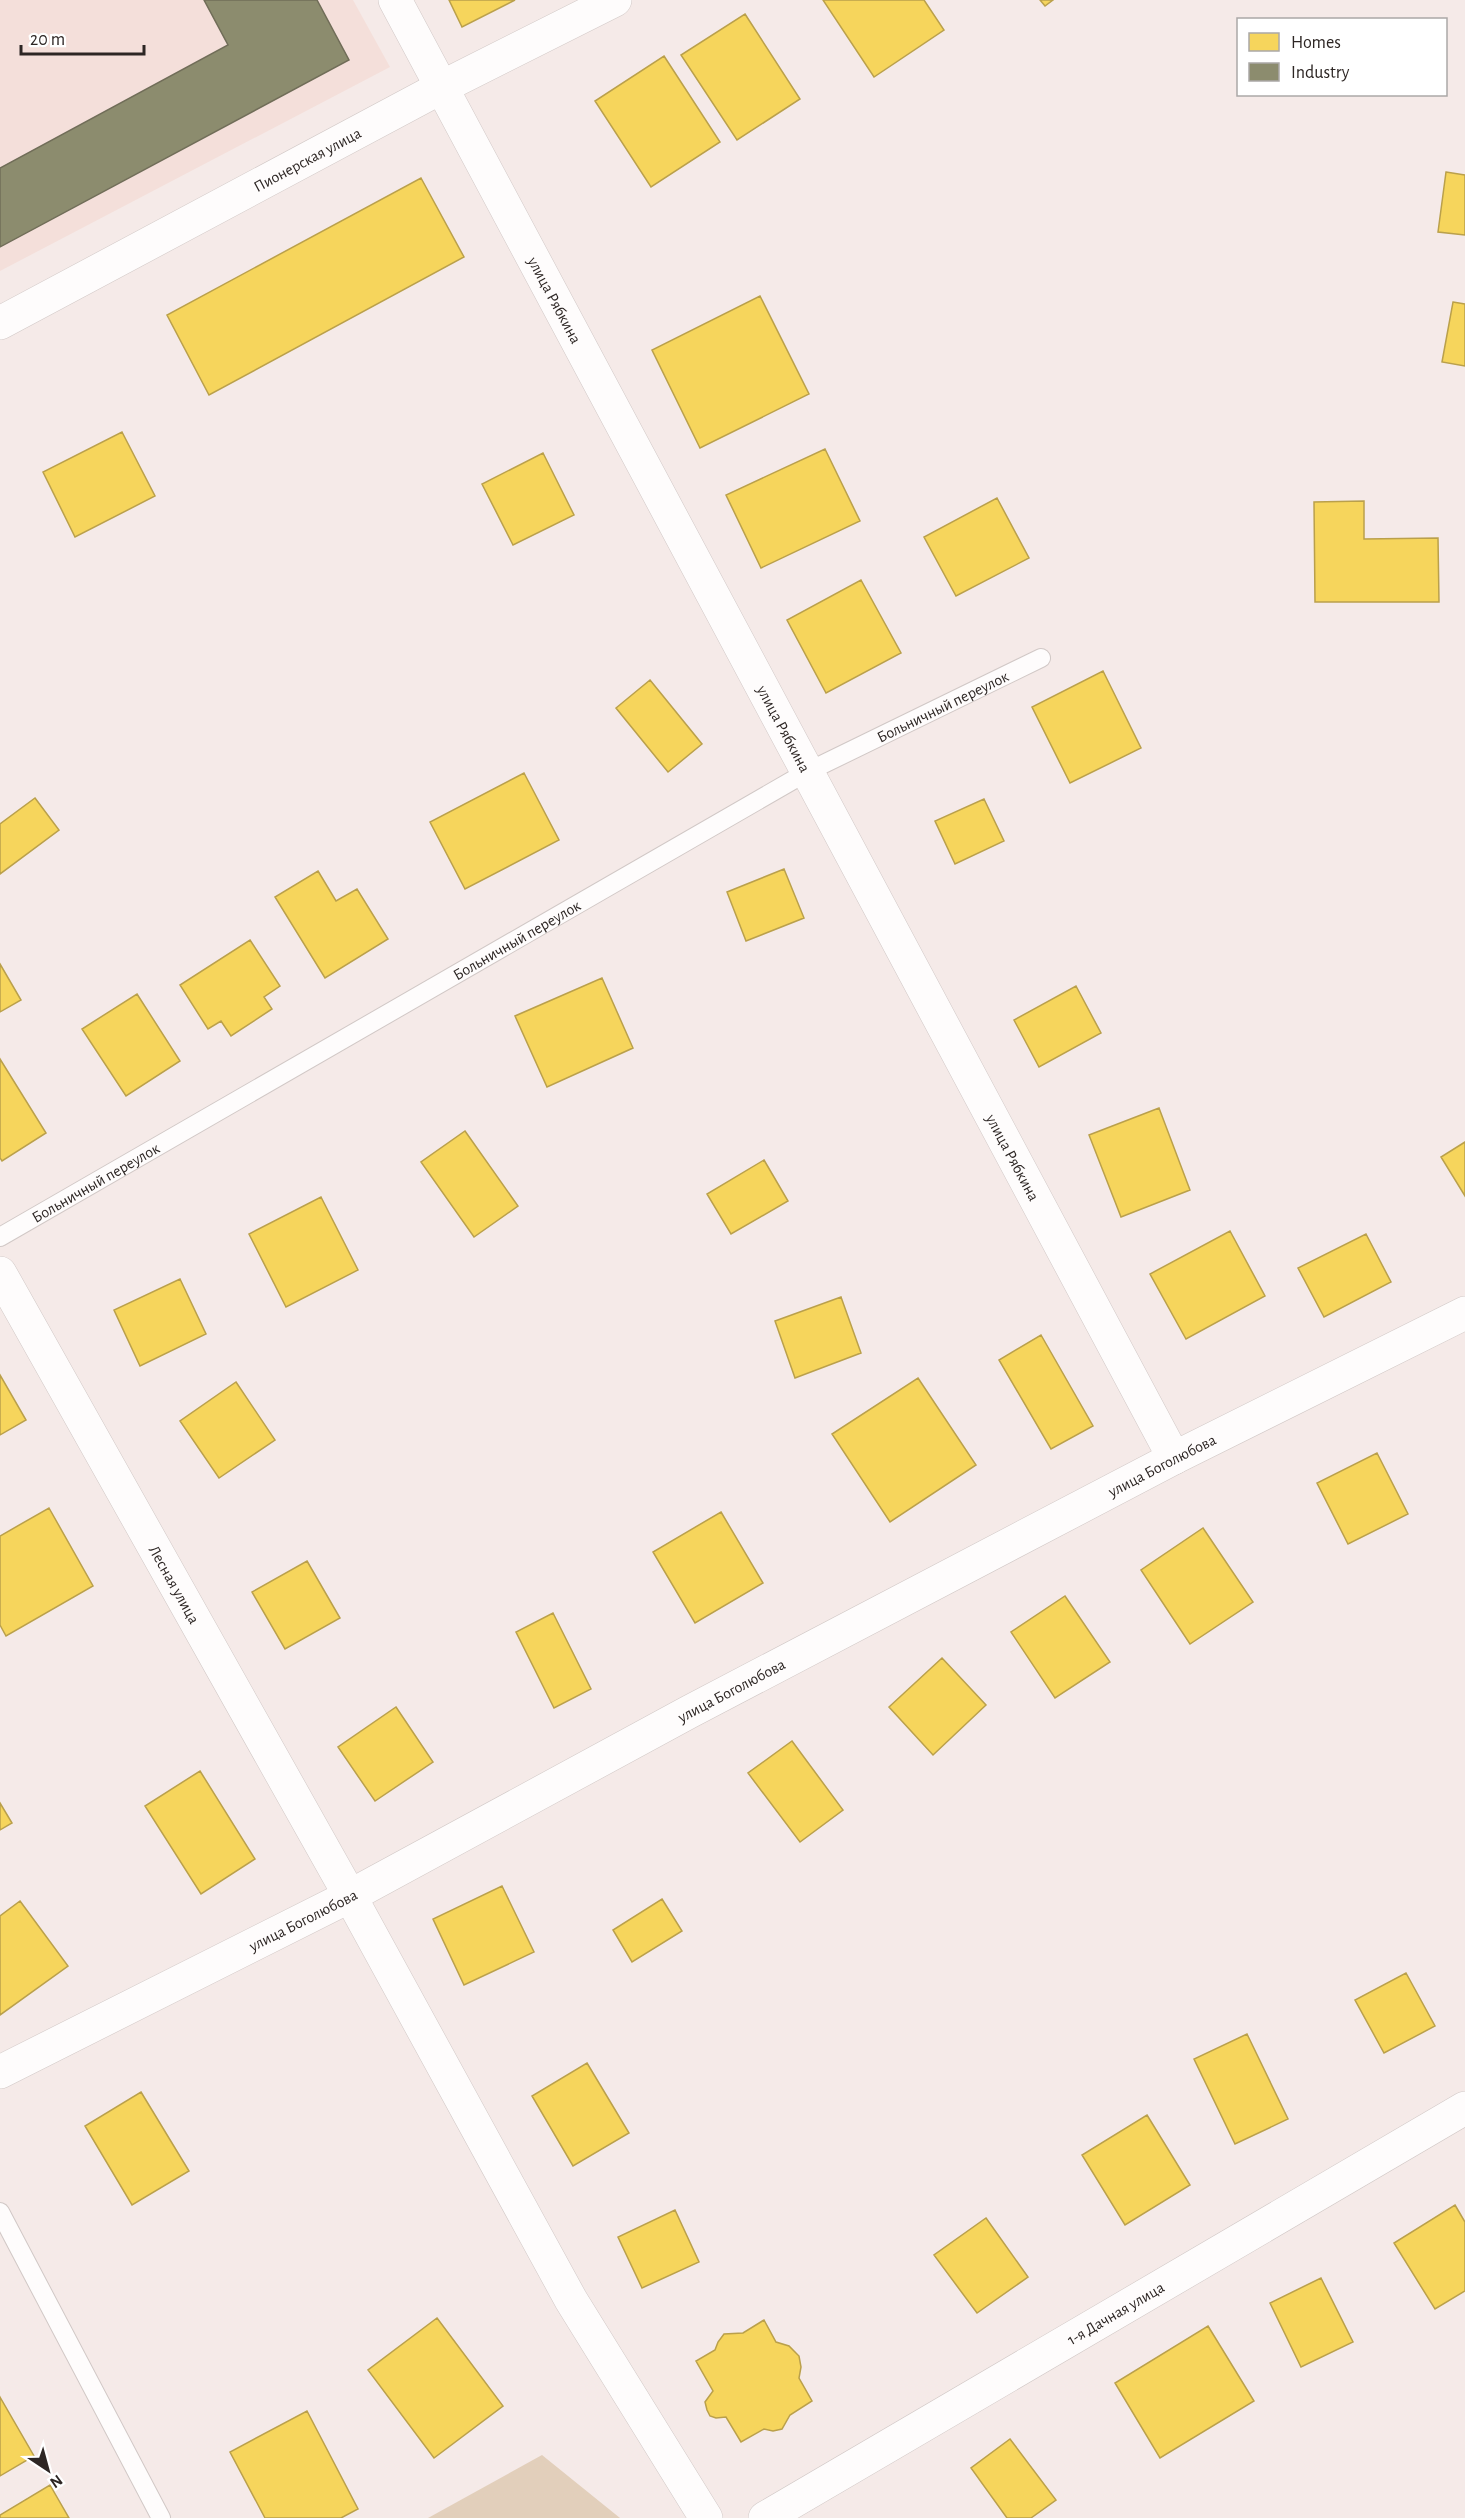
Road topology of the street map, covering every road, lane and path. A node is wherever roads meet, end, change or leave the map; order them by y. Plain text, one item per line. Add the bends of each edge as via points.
1 (394, 0) edge
2 (615, 0) edge
3 (440, 88) junction
4 (0, 323) edge
5 (1041, 658) dead end
6 (807, 772) junction
7 (0, 1238) edge
8 (0, 1273) edge
9 (1465, 1313) edge
10 (1174, 1458) junction
11 (350, 1896) junction
12 (0, 2072) edge
13 (1465, 2108) edge
14 (0, 2212) edge
15 (161, 2518) edge
16 (706, 2518) edge
17 (765, 2518) edge

1 - 3 street, улица Рябкина
2 - 3 street, Пионерская улица
3 - 4 street, Пионерская улица
3 - 6 street, улица Рябкина
5 - 6 lane, Больничный переулок
6 - 7 lane, Больничный переулок
6 - 10 street, улица Рябкина
8 - 11 street, Лесная улица
9 - 10 street, улица Боголюбова
10 - 11 street, улица Боголюбова via 689,1712
11 - 12 street, улица Боголюбова
11 - 16 street, Лесная улица via 571,2300
13 - 17 street, 1-я Дачная улица
14 - 15 lane

